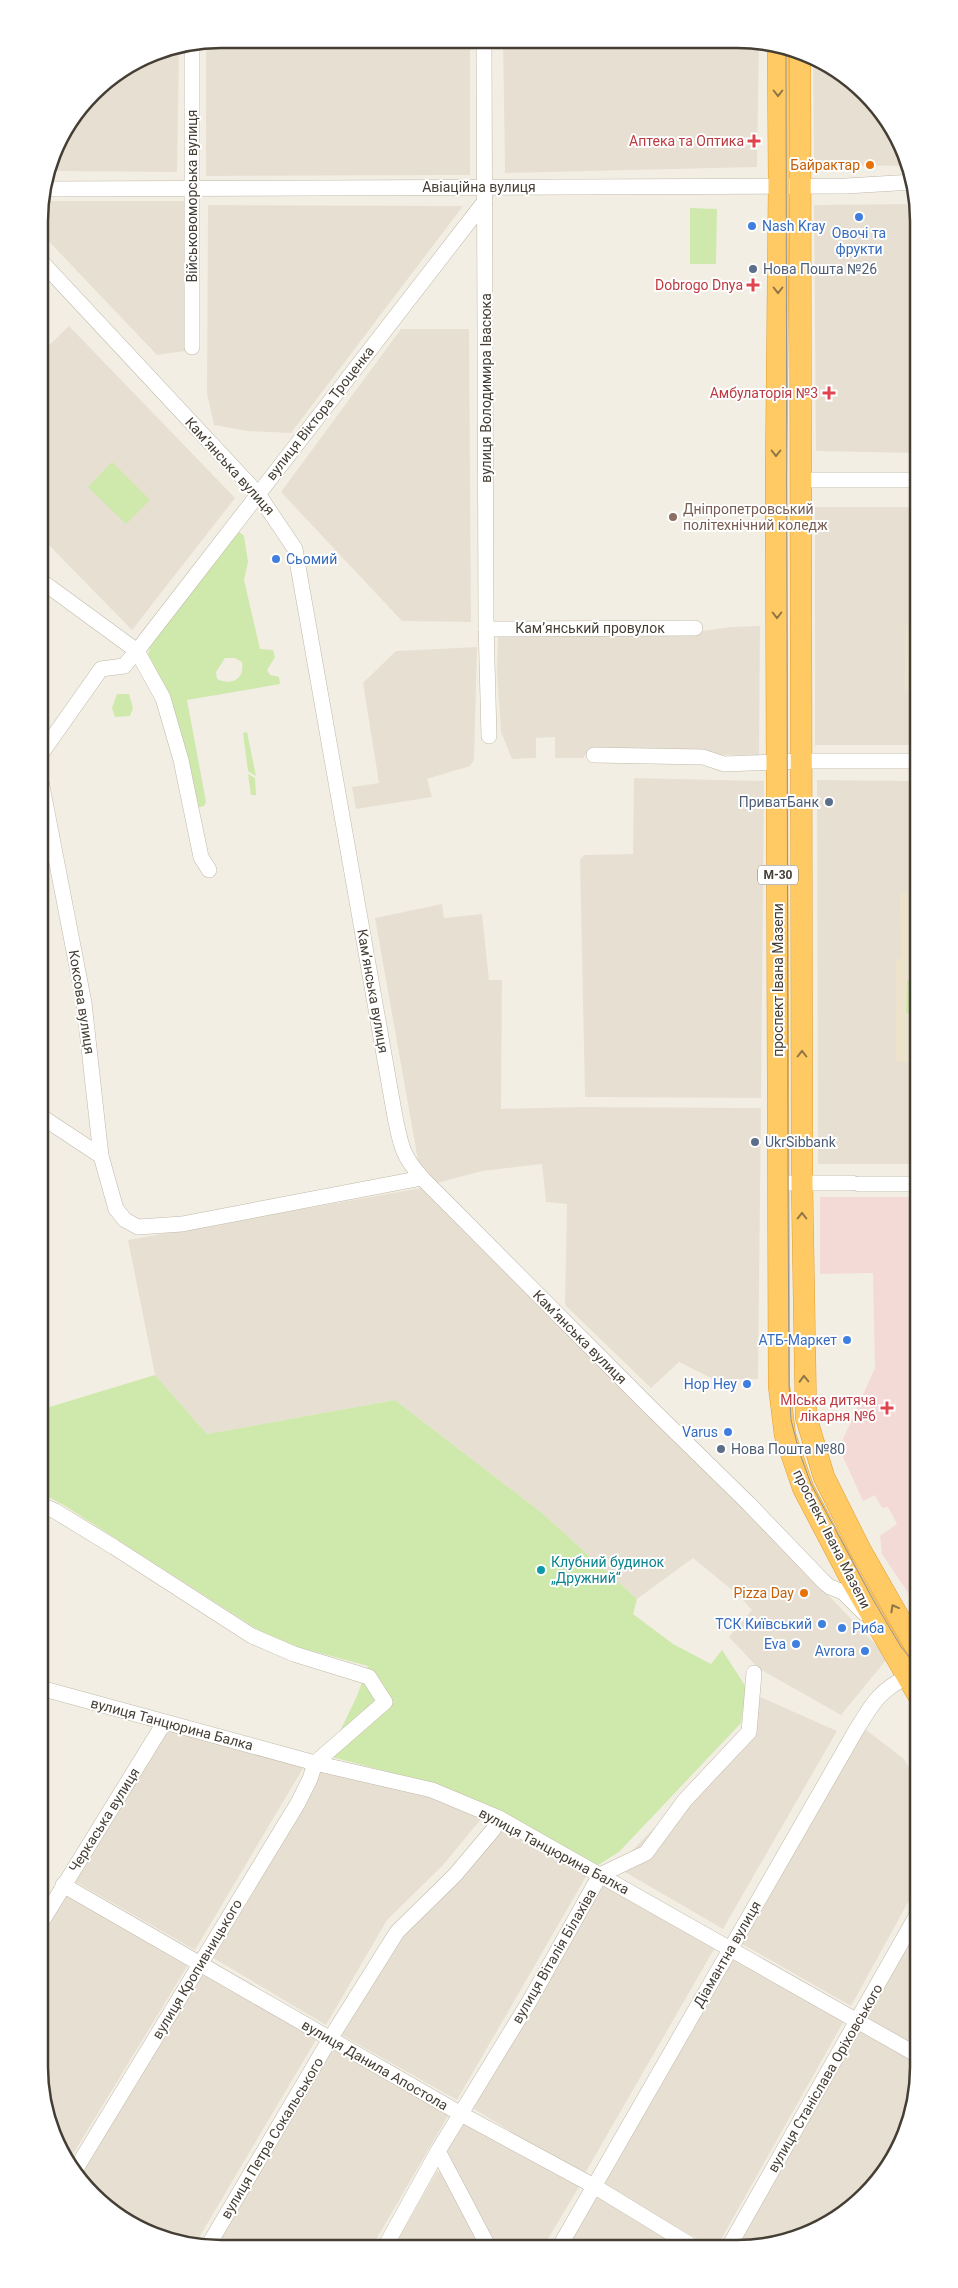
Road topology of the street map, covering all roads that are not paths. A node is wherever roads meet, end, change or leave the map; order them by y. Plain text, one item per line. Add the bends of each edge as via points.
1 (484, 48) edge
2 (192, 50) edge
3 (778, 53) edge
4 (800, 60) edge
5 (906, 182) edge
6 (779, 185) junction
7 (800, 185) junction
8 (192, 188) junction
9 (51, 189) edge
10 (485, 194) junction
11 (48, 270) edge
12 (192, 347) dead end
13 (800, 480) junction
14 (910, 480) edge
15 (258, 494) junction
16 (48, 586) edge
17 (694, 628) dead end
18 (486, 629) junction
19 (136, 651) junction
20 (489, 736) dead end
21 (48, 744) edge
22 (594, 755) dead end
23 (802, 761) junction
24 (910, 761) edge
25 (778, 762) junction
26 (48, 817) edge
27 (209, 870) dead end
28 (48, 1121) edge
29 (101, 1156) junction
30 (422, 1178) junction
31 (778, 1183) junction
32 (802, 1183) junction
33 (910, 1184) edge
34 (48, 1508) edge
35 (878, 1626) junction
36 (910, 1637) edge
37 (754, 1673) dead end
38 (907, 1677) junction
39 (910, 1682) edge
40 (48, 1689) edge
41 (164, 1723) junction
42 (315, 1763) junction
43 (499, 1818) junction
44 (600, 1875) junction
45 (63, 1885) junction
46 (48, 1911) edge
47 (910, 1927) edge
48 (731, 1948) junction
49 (199, 1963) junction
50 (856, 2022) junction
51 (330, 2039) junction
52 (910, 2051) edge
53 (460, 2114) junction
54 (438, 2151) junction
55 (78, 2165) edge
56 (594, 2186) junction
57 (212, 2240) edge
58 (389, 2240) edge
59 (485, 2240) edge
60 (563, 2240) edge
61 (682, 2240) edge
62 (733, 2240) edge

1 - 10 street, вулиця Володимира Івасюка
2 - 8 street, Військовоморська вулиця
3 -> 6 highway, проспект Івана Мазепи / М-30
4 - 7 highway, проспект Івана Мазепи / М-30
5 - 7 street, Авіаційна вулиця
6 - 7 street, Авіаційна вулиця
6 - 10 street, Авіаційна вулиця
6 -> 25 highway, проспект Івана Мазепи / М-30 via 776,442
7 - 13 highway, проспект Івана Мазепи / М-30
8 - 9 street, Авіаційна вулиця
8 - 10 street, Авіаційна вулиця
8 - 12 street, Військовоморська вулиця
10 - 15 street, вулиця Віктора Троценка
10 - 18 street, вулиця Володимира Івасюка
11 - 15 street, Камʼянська вулиця
13 - 14 street
13 - 23 highway, проспект Івана Мазепи / М-30
15 - 19 street, вулиця Віктора Троценка
15 - 30 street, Камʼянська вулиця via 295,549 397,1125 404,1155
16 - 19 street
17 - 18 street, Камʼянський провулок
18 - 20 street, вулиця Володимира Івасюка
19 - 21 street, вулиця Віктора Троценка via 124,666 101,668
19 - 27 street via 163,698 181,760 201,857
22 - 25 street via 703,757 724,764
23 - 24 street
23 - 25 street
32 -> 23 highway, проспект Івана Мазепи / М-30
25 - 31 highway, проспект Івана Мазепи / М-30
26 - 29 street, Коксова вулиця via 84,1003
28 - 29 street
29 - 30 street, Коксова вулиця via 116,1209 126,1220 138,1226 191,1223
30 - 35 street, Камʼянська вулиця via 750,1504 830,1588 843,1592
31 - 32 street
31 - 35 highway, проспект Івана Мазепи / М-30 via 779,1386 785,1435 803,1488
32 - 33 street
36 -> 32 highway, проспект Івана Мазепи / М-30 via 824,1477 806,1417
34 - 42 street via 252,1636 294,1654 369,1677 385,1702
35 - 38 highway, проспект Івана Мазепи / М-30
37 - 44 street, вулиця Віталія Білахіва via 749,1732 685,1800 646,1853
38 - 39 highway, М-30
38 - 48 street, Діамантна вулиця via 879,1694
40 - 41 street, вулиця Танцюрина Балка
41 - 42 street, вулиця Танцюрина Балка
41 - 45 street, Черкаська вулиця
42 - 43 street, вулиця Танцюрина Балка via 432,1790
42 - 49 street, вулиця Кропивницького via 298,1803
43 - 44 street, вулиця Танцюрина Балка
43 - 51 street, вулиця Петра Сокальського via 494,1830 455,1875 397,1932
44 - 48 street, вулиця Танцюрина Балка
44 - 53 street, вулиця Віталія Білахіва via 529,2002
45 - 46 street, Черкаська вулиця
45 - 49 street, вулиця Данила Апостола
47 - 50 street, вулиця Станіслава Оріховського
48 - 50 street, вулиця Танцюрина Балка
48 - 56 street, Діамантна вулиця
49 - 51 street, вулиця Данила Апостола
49 - 55 street, вулиця Кропивницького
50 - 52 street, вулиця Танцюрина Балка
50 - 62 street, вулиця Станіслава Оріховського
51 - 53 street, вулиця Данила Апостола
51 - 57 street, вулиця Петра Сокальського
53 - 54 street, вулиця Віталія Білахіва
53 - 56 street, вулиця Данила Апостола
54 - 58 street, вулиця Віталія Білахіва
54 - 59 street
56 - 60 street, Діамантна вулиця
56 - 61 street, вулиця Данила Апостола

